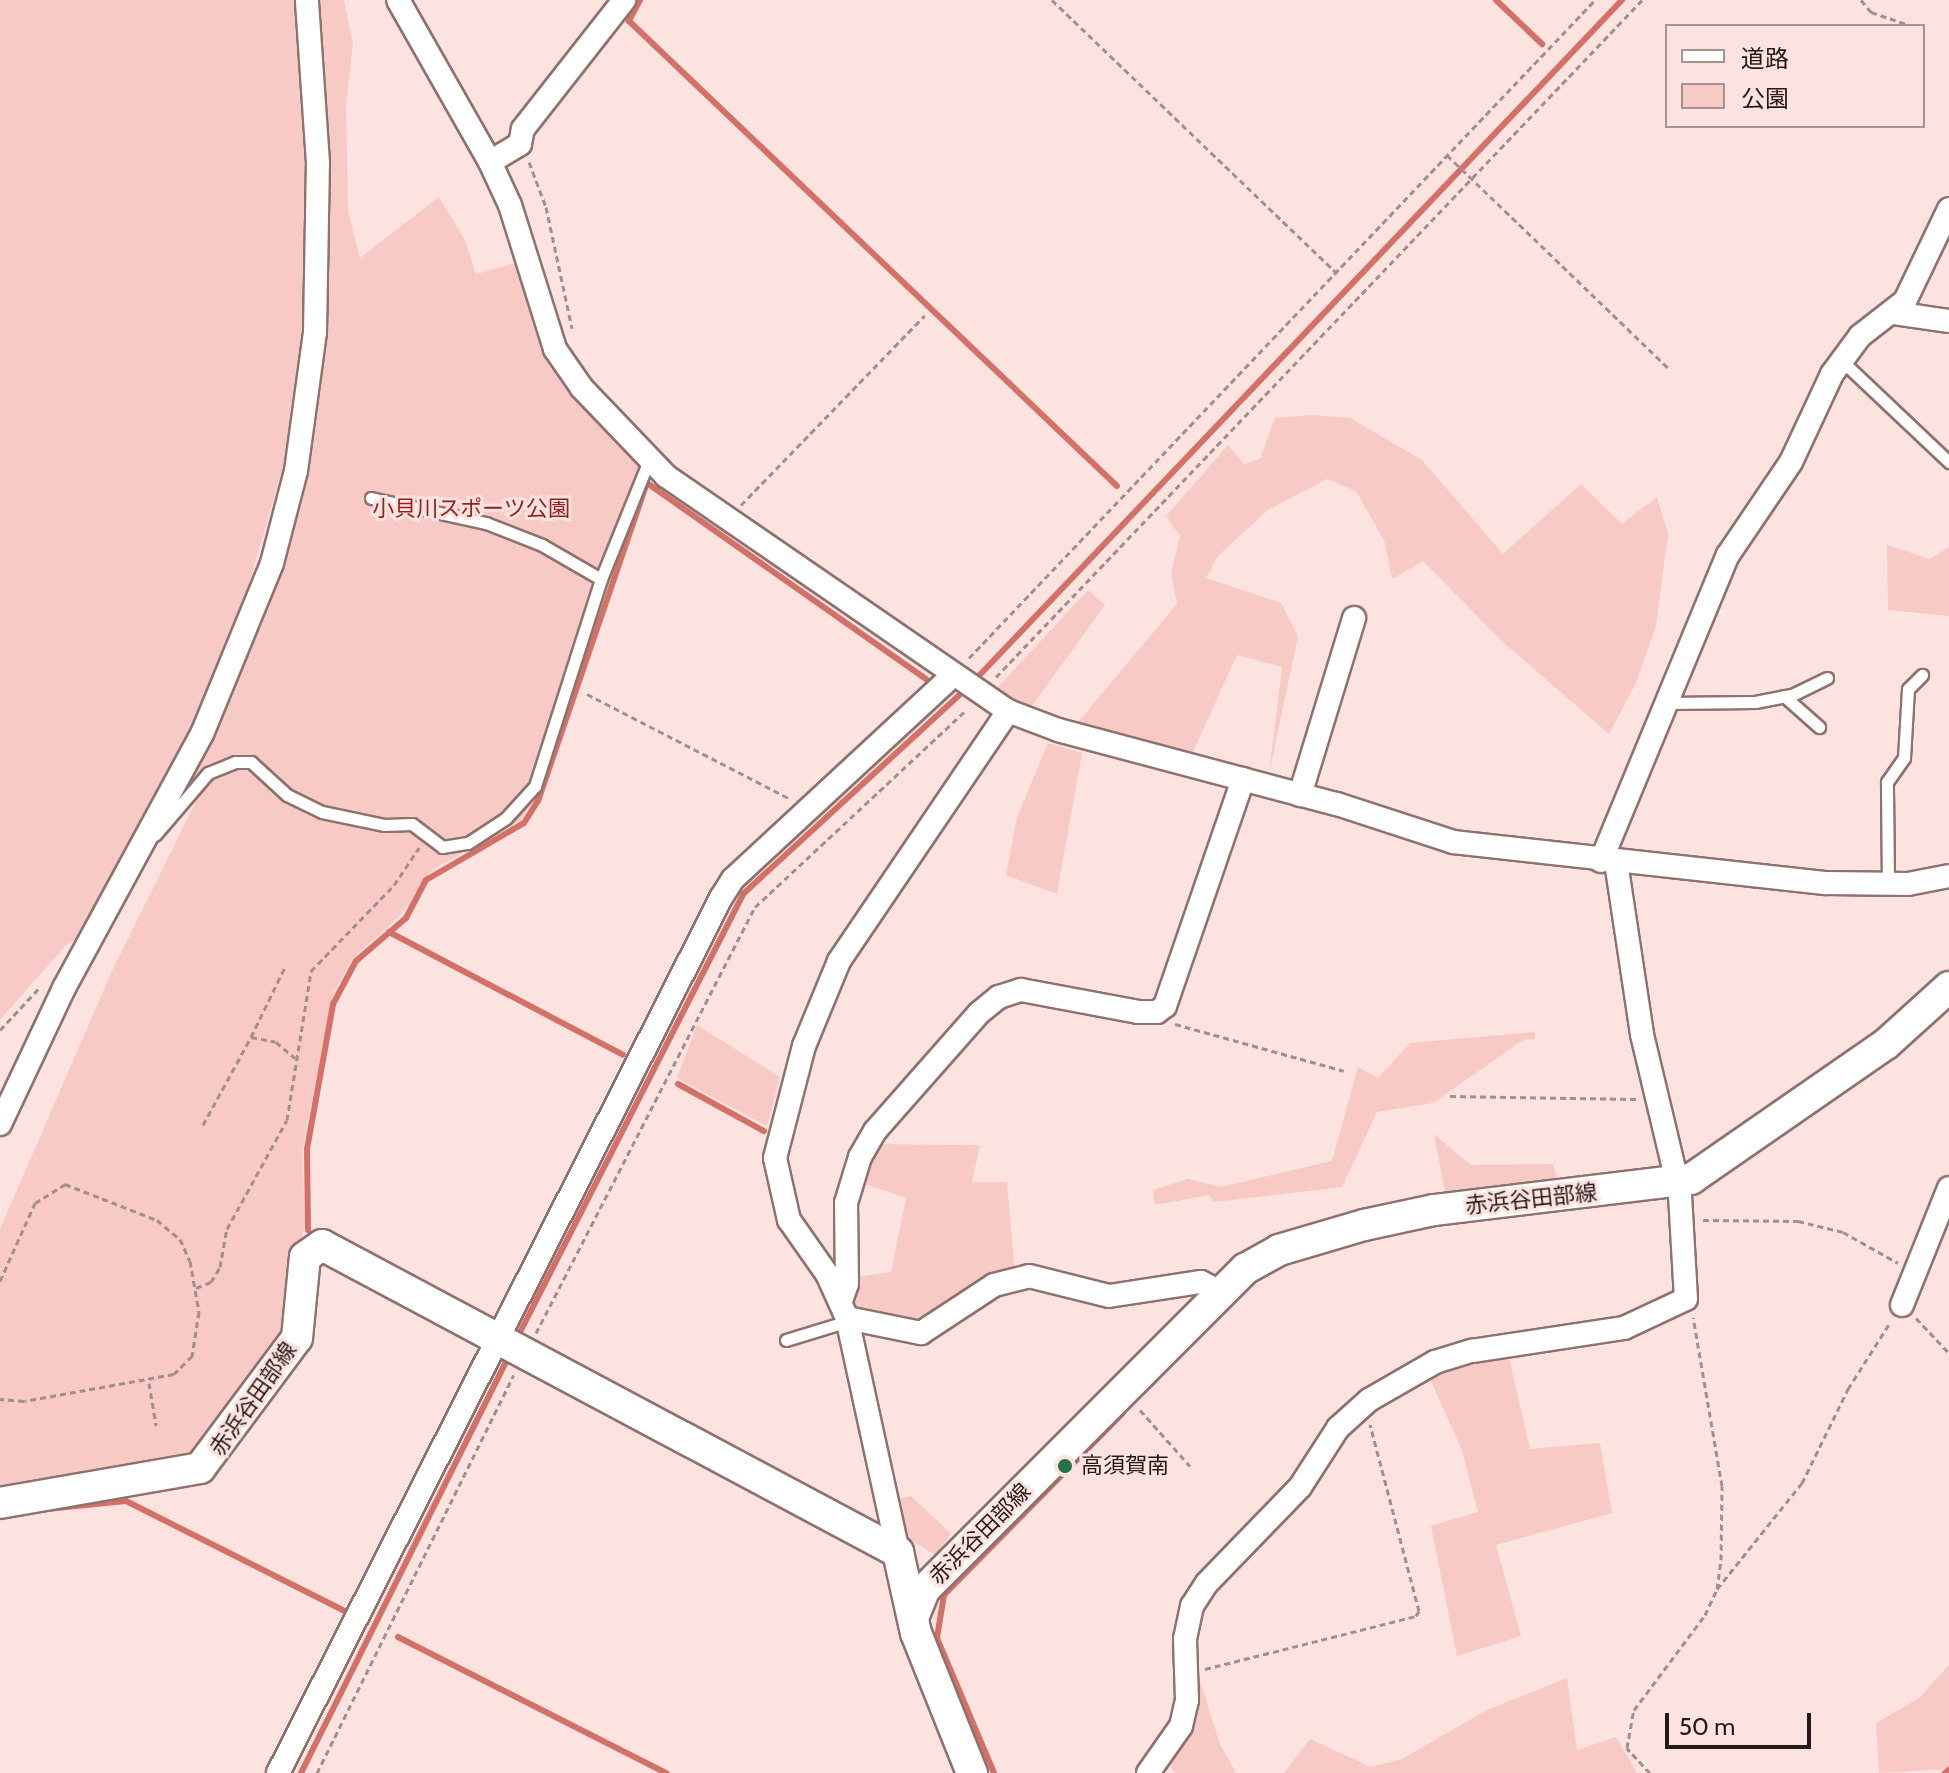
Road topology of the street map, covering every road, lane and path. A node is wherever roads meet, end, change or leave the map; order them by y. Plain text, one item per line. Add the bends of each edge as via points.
1 (307, 0) edge
2 (398, 0) edge
3 (624, 0) edge
4 (1052, 0) edge
5 (1595, 0) edge
6 (1642, 0) edge
7 (1861, 0) edge
8 (1906, 24) edge
9 (520, 144) junction
10 (1447, 155) junction
11 (490, 162) junction
12 (1472, 179) junction
13 (1949, 209) edge
14 (1337, 273) junction
15 (1894, 313) junction
16 (925, 315) dead end
17 (1949, 321) edge
18 (573, 339) dead end
19 (1841, 360) junction
20 (1669, 369) dead end
21 (649, 460) junction
22 (1949, 462) edge
23 (371, 498) dead end
24 (728, 519) junction
25 (601, 579) junction
26 (1354, 618) dead end
27 (1922, 675) dead end
28 (1827, 678) dead end
29 (967, 684) junction
30 (587, 694) dead end
31 (1784, 696) junction
32 (1665, 703) junction
33 (1008, 711) junction
34 (1819, 727) dead end
35 (1243, 779) junction
36 (1300, 795) junction
37 (809, 808) junction
38 (426, 837) junction
39 (140, 849) junction
40 (1609, 862) junction
41 (1949, 876) edge
42 (1888, 884) junction
43 (286, 965) dead end
44 (1949, 988) edge
45 (1157, 1012) junction
46 (251, 1037) junction
47 (295, 1058) junction
48 (1344, 1071) dead end
49 (1450, 1096) dead end
50 (1656, 1099) junction
51 (0, 1124) edge
52 (203, 1125) dead end
53 (1677, 1182) junction
54 (1949, 1188) edge
55 (1682, 1221) junction
56 (1915, 1273) junction
57 (0, 1281) edge
58 (196, 1288) junction
59 (1219, 1291) junction
60 (1686, 1299) junction
61 (1902, 1305) junction
62 (845, 1313) junction
63 (786, 1340) dead end
64 (513, 1345) junction
65 (1949, 1353) edge
66 (149, 1383) junction
67 (1122, 1390) junction
68 (0, 1399) edge
69 (1365, 1404) junction
70 (156, 1425) dead end
71 (1190, 1466) dead end
72 (0, 1503) edge
73 (898, 1552) junction
74 (1717, 1589) junction
75 (913, 1618) junction
76 (1186, 1673) junction
77 (278, 1773) edge
78 (317, 1773) edge
79 (972, 1773) edge
80 (1148, 1773) edge
81 (1650, 1773) edge

1 - 39 street via 319,218 315,332 296,471 272,563 235,661
2 - 11 street
3 - 9 street via 523,129
4 - 14 path
5 - 10 path
6 - 12 path
7 - 8 path via 1871,12
9 - 11 street
9 - 18 path via 546,207
10 - 12 path
10 - 14 path
11 - 21 street via 510,205 555,349
12 - 20 path
12 - 29 path
13 - 15 street via 1905,301
14 - 29 path
15 - 17 street
15 - 19 street via 1860,336
16 - 24 path
19 - 22 lane
19 - 32 street via 1791,462 1728,555
21 - 24 street
21 - 25 lane
23 - 25 lane via 486,523 542,545
24 - 29 street
25 - 38 lane via 535,786 506,818 468,843 442,847
26 - 36 street
27 - 42 lane via 1908,689 1904,758 1887,782
28 - 31 lane
29 - 33 street
29 - 37 street
29 - 64 path via 755,907
30 - 37 path
31 - 32 lane via 1755,702
31 - 34 lane
32 - 40 street
33 - 35 street via 1058,730
33 - 62 street via 839,961 792,1087 775,1158 780,1195 789,1220
35 - 36 street
35 - 45 street via 1172,996
36 - 40 street via 1453,842
37 - 64 street via 733,879 721,898
38 - 39 lane via 412,824 384,825 322,812 287,795 251,762 235,762 208,773
38 - 47 path via 394,885 311,971
39 - 51 street via 64,988
40 - 42 street
40 - 50 street
41 - 42 street
43 - 46 path
44 - 53 main road, 赤浜谷田部線 via 1886,1044 1703,1172
45 - 48 path via 1169,1023
45 - 62 street via 1021,990 999,997 979,1013 875,1131 860,1157 846,1203
46 - 47 path via 276,1042
46 - 52 path
47 - 58 path via 287,1120 275,1149 227,1229 220,1267 211,1282
49 - 50 path
50 - 53 street
53 - 55 street
53 - 59 main road, 赤浜谷田部線 via 1434,1210 1364,1225 1279,1250
54 - 56 street
55 - 56 path via 1798,1221 1843,1232
55 - 60 street
56 - 61 street
57 - 58 path via 35,1203 65,1184 167,1227 190,1261
58 - 66 path via 199,1312 192,1356 174,1374
59 - 62 street via 1201,1282 1109,1296 1029,1276 994,1285 921,1333
59 - 67 main road, 赤浜谷田部線
60 - 69 street via 1624,1328 1472,1351 1435,1362
60 - 74 path via 1706,1380 1722,1486
61 - 65 path
61 - 74 path via 1848,1389 1802,1483
62 - 63 lane
62 - 73 street
64 - 72 main road, 赤浜谷田部線 via 329,1248 317,1247 304,1262 297,1338 210,1461 191,1473
64 - 73 main road, 赤浜谷田部線
64 - 77 street
64 - 78 path
66 - 68 path via 24,1401
66 - 70 path
67 - 71 path
67 - 75 main road, 赤浜谷田部線 via 925,1589
69 - 76 street via 1338,1428 1275,1515 1207,1583 1188,1619
69 - 76 path via 1416,1616
73 - 75 main road, 赤浜谷田部線
74 - 81 path via 1684,1648 1634,1710 1627,1748
75 - 79 main road
76 - 80 street via 1181,1726

